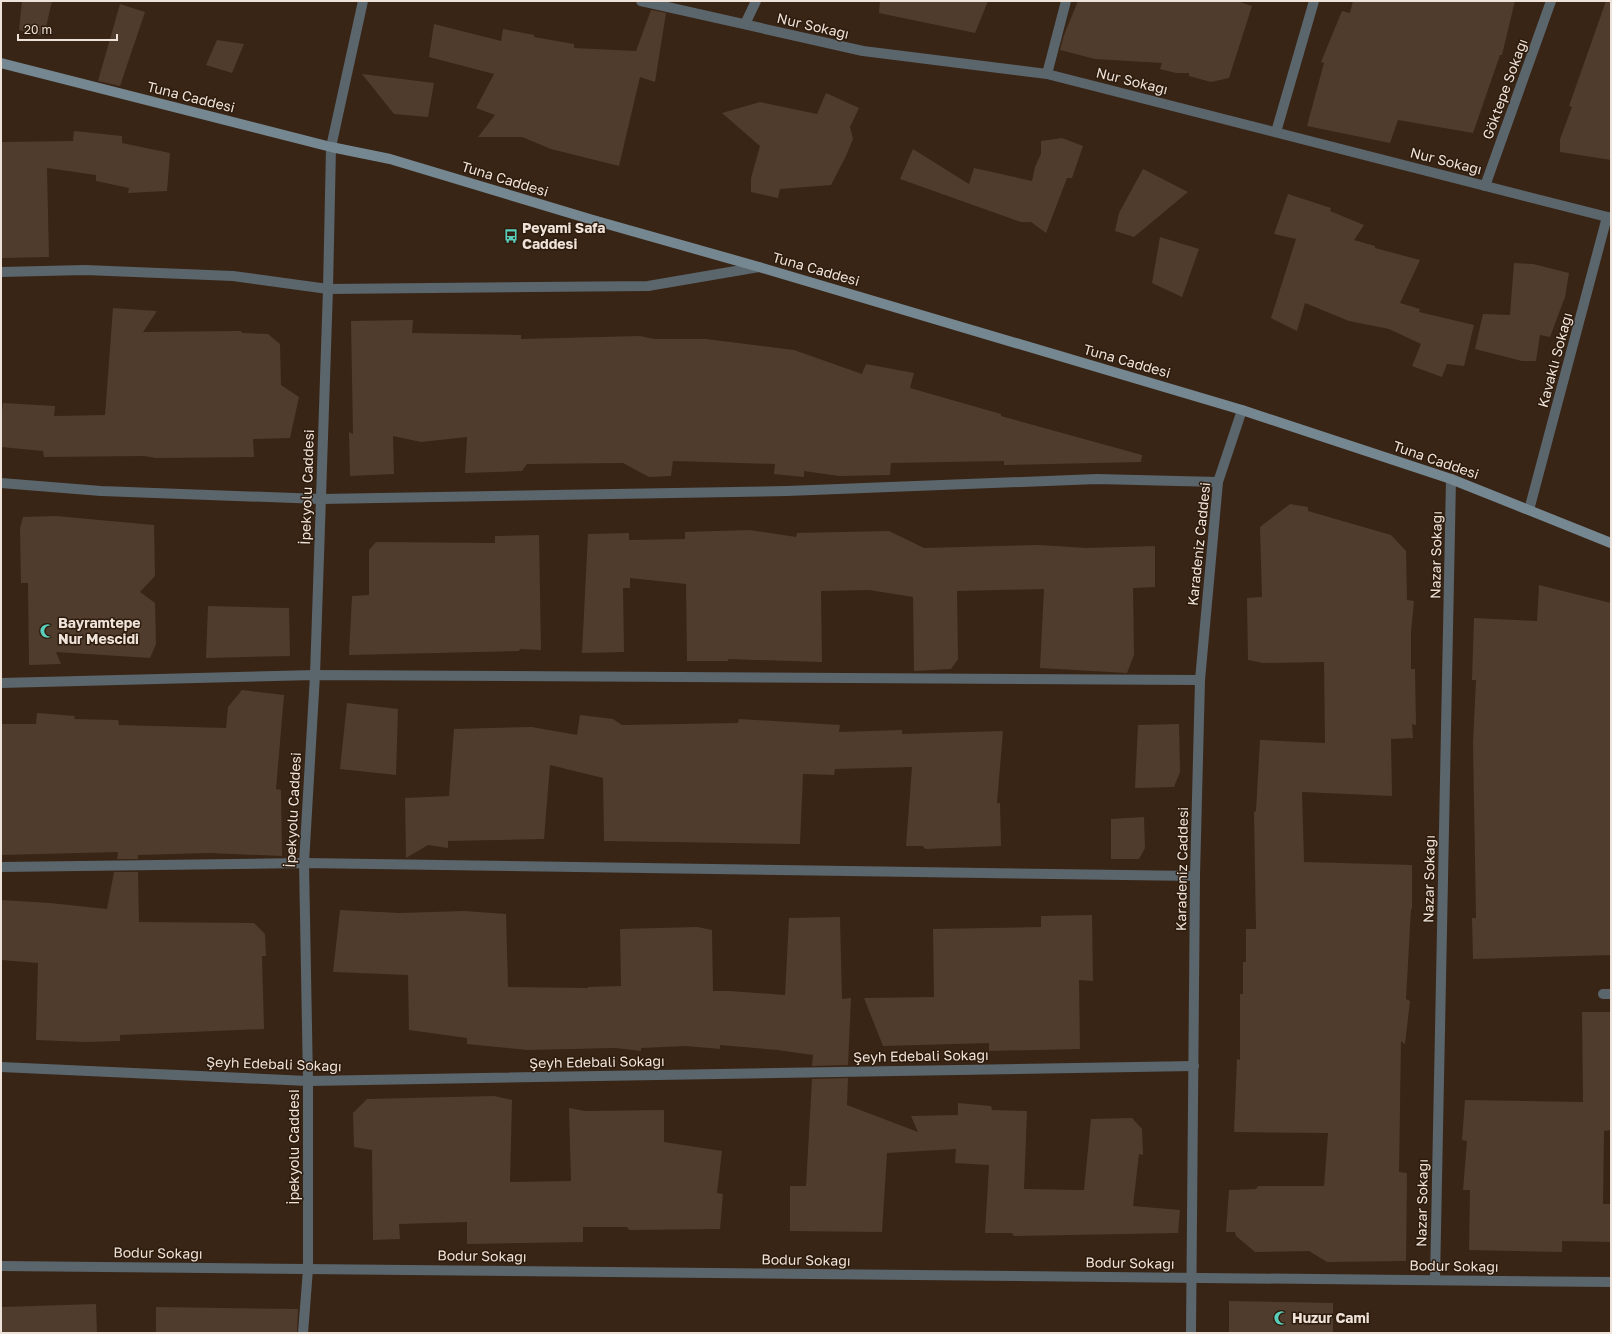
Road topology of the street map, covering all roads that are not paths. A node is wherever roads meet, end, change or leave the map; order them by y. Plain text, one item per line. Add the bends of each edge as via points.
1 (363, 1) edge
2 (641, 1) edge
3 (756, 1) edge
4 (1066, 1) edge
5 (1314, 1) edge
6 (1551, 1) edge
7 (745, 24) junction
8 (1, 63) edge
9 (1047, 74) junction
10 (1276, 132) junction
11 (331, 146) junction
12 (1485, 186) junction
13 (1609, 218) edge
14 (759, 267) junction
15 (1, 272) edge
16 (328, 289) junction
17 (1242, 410) junction
18 (1451, 478) junction
19 (1, 482) edge
20 (1218, 482) junction
21 (321, 499) junction
22 (1529, 510) junction
23 (1611, 542) edge
24 (315, 675) junction
25 (1200, 680) junction
26 (1, 683) edge
27 (304, 863) junction
28 (1, 867) edge
29 (1195, 876) junction
30 (1194, 1066) junction
31 (1, 1067) edge
32 (308, 1081) junction
33 (1, 1266) edge
34 (308, 1269) junction
35 (1191, 1278) junction
36 (1435, 1280) junction
37 (1611, 1282) edge
38 (303, 1333) edge
39 (1191, 1333) edge

1 - 11 street, İpekyolu Caddesi
2 - 7 street, Nur Sokağı
3 - 7 street
4 - 9 street
5 - 10 street
6 - 12 street, Göktepe Sokağı
7 - 9 street, Nur Sokağı via 863,51
8 - 11 main road, Tuna Caddesi
9 - 10 street, Nur Sokağı
10 - 12 street, Nur Sokağı
11 - 14 main road, Tuna Caddesi via 390,159
11 - 16 street, İpekyolu Caddesi
12 - 13 street, Nur Sokağı
13 - 22 street, Kavaklı Sokağı
14 - 16 street via 648,286
14 - 17 main road, Tuna Caddesi
15 - 16 street via 85,270 233,276
16 - 21 street, İpekyolu Caddesi
17 - 18 main road, Tuna Caddesi
17 - 20 street, Karadeniz Caddesi
18 - 22 main road, Tuna Caddesi
18 - 36 street, Nazar Sokağı
19 - 21 street via 101,491
20 - 21 street via 1097,479 787,491
20 - 25 street, Karadeniz Caddesi
21 - 24 street, İpekyolu Caddesi
22 - 23 main road, Tuna Caddesi
24 - 25 street
24 - 26 street
24 - 27 street, İpekyolu Caddesi
25 - 29 street, Karadeniz Caddesi
27 - 28 street
27 - 29 street
27 - 32 street, İpekyolu Caddesi
29 - 30 street, Karadeniz Caddesi
30 - 32 street, Şeyh Edebali Sokağı
30 - 35 street, Karadeniz Caddesi
31 - 32 street, Şeyh Edebali Sokağı
32 - 34 street, İpekyolu Caddesi
33 - 34 street, Bodur Sokağı
34 - 35 street, Bodur Sokağı
34 - 38 street, İpekyolu Caddesi
35 - 36 street, Bodur Sokağı
35 - 39 street, Karadeniz Caddesi
36 - 37 street, Bodur Sokağı

